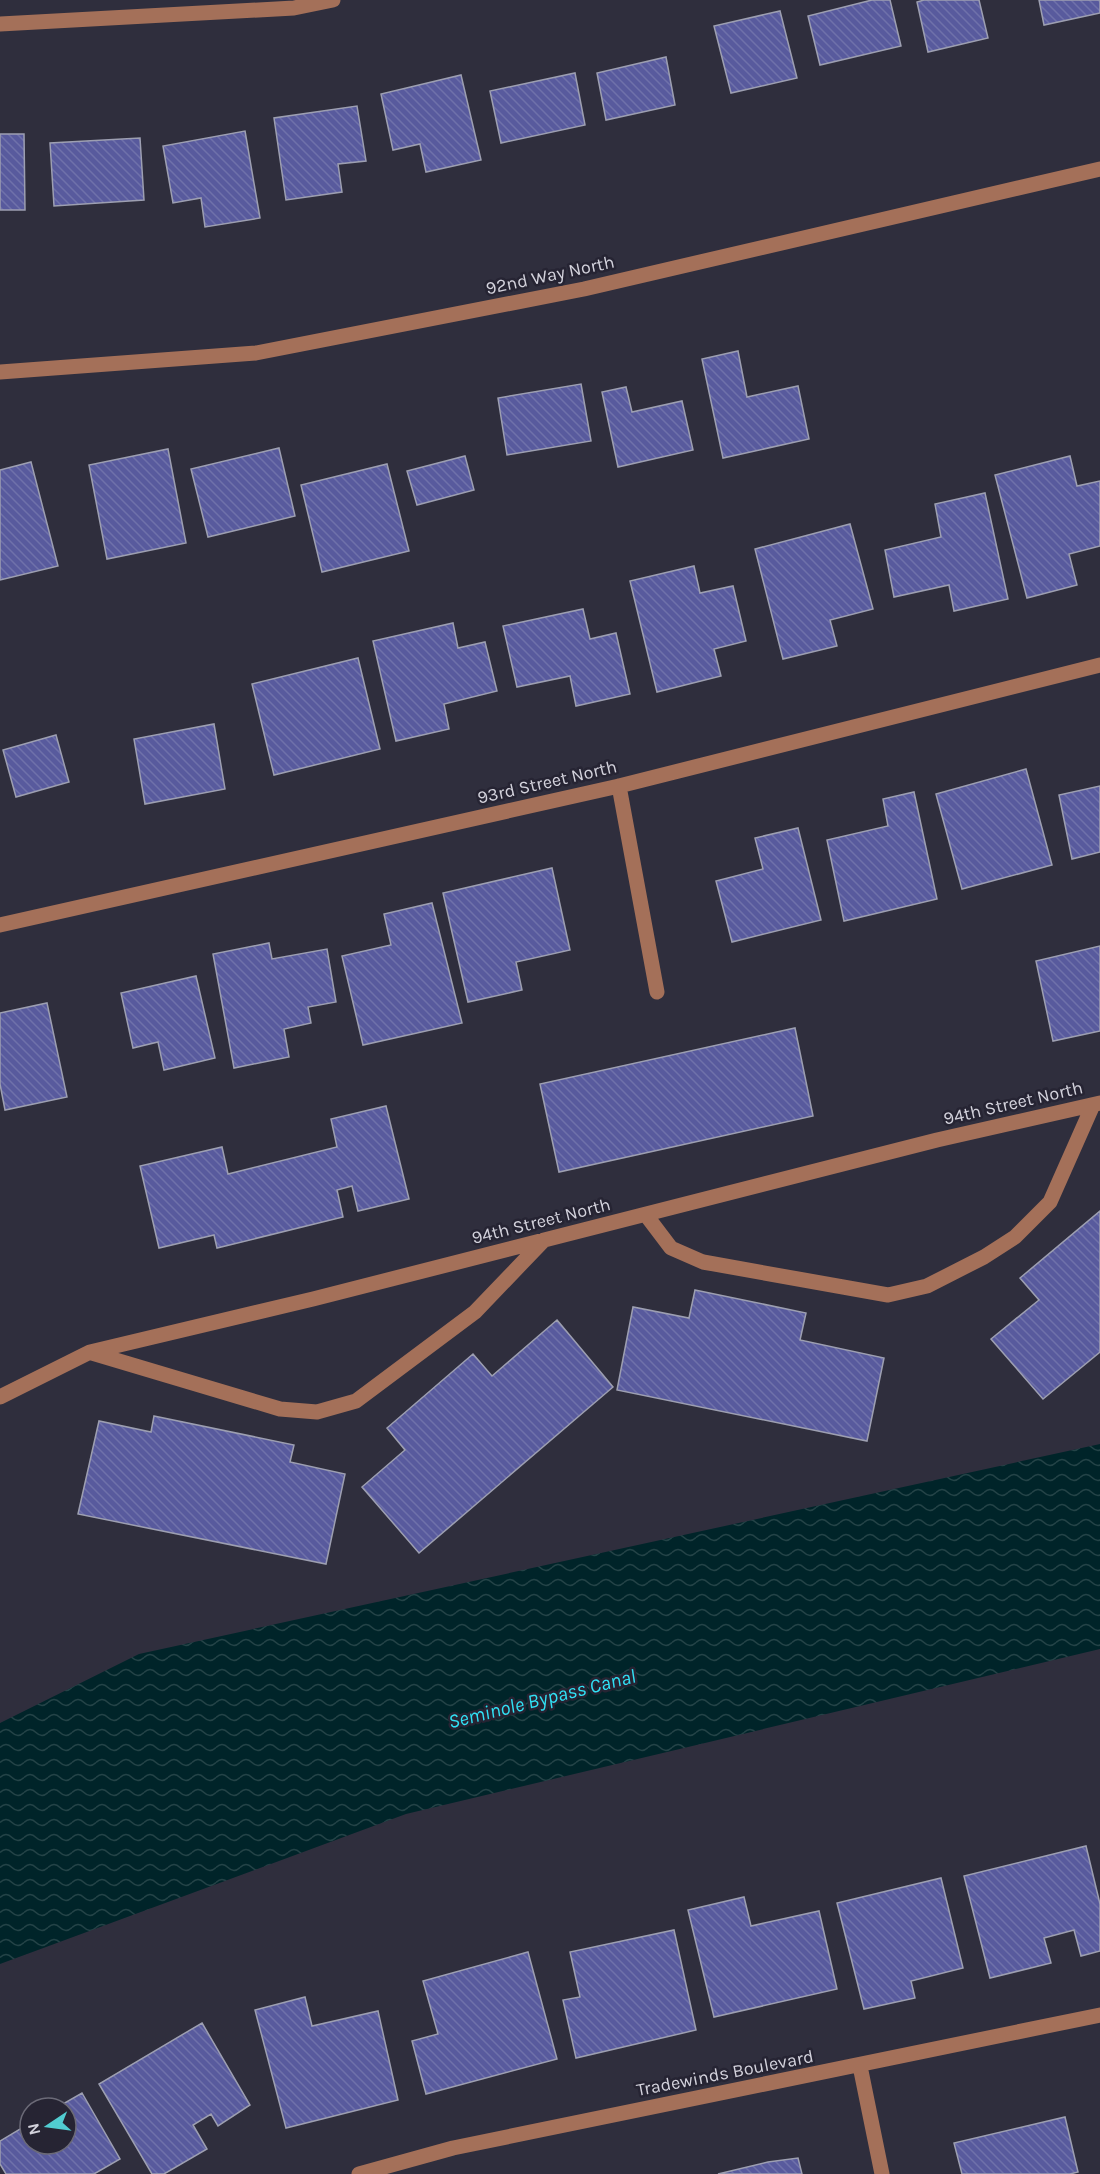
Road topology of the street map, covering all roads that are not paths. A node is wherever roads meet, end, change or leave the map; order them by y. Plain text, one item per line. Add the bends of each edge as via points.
1 (333, 0) edge
2 (0, 24) edge
3 (1100, 169) edge
4 (0, 372) edge
5 (1100, 665) edge
6 (619, 786) junction
7 (0, 925) edge
8 (657, 992) dead end
9 (1096, 1104) edge
10 (646, 1215) junction
11 (544, 1240) junction
12 (90, 1352) junction
13 (0, 1397) edge
14 (1100, 2015) edge
15 (860, 2066) junction
16 (359, 2174) edge
17 (882, 2174) edge

1 - 2 street via 294,8
3 - 4 street, 92nd Way North via 584,289 256,353
5 - 6 street, 93rd Street North
6 - 7 street, 93rd Street North
6 - 8 street
9 - 10 street, 94th Street North via 937,1140
9 - 10 street via 1050,1202 1015,1237 927,1286 888,1295 703,1262 671,1248
10 - 11 street, 94th Street North
11 - 12 street, 94th Street North
11 - 12 street via 476,1312 356,1401 317,1412 280,1409
12 - 13 street, 94th Street North
14 - 15 street, Tradewinds Boulevard
15 - 16 street, Tradewinds Boulevard via 453,2148
15 - 17 street

